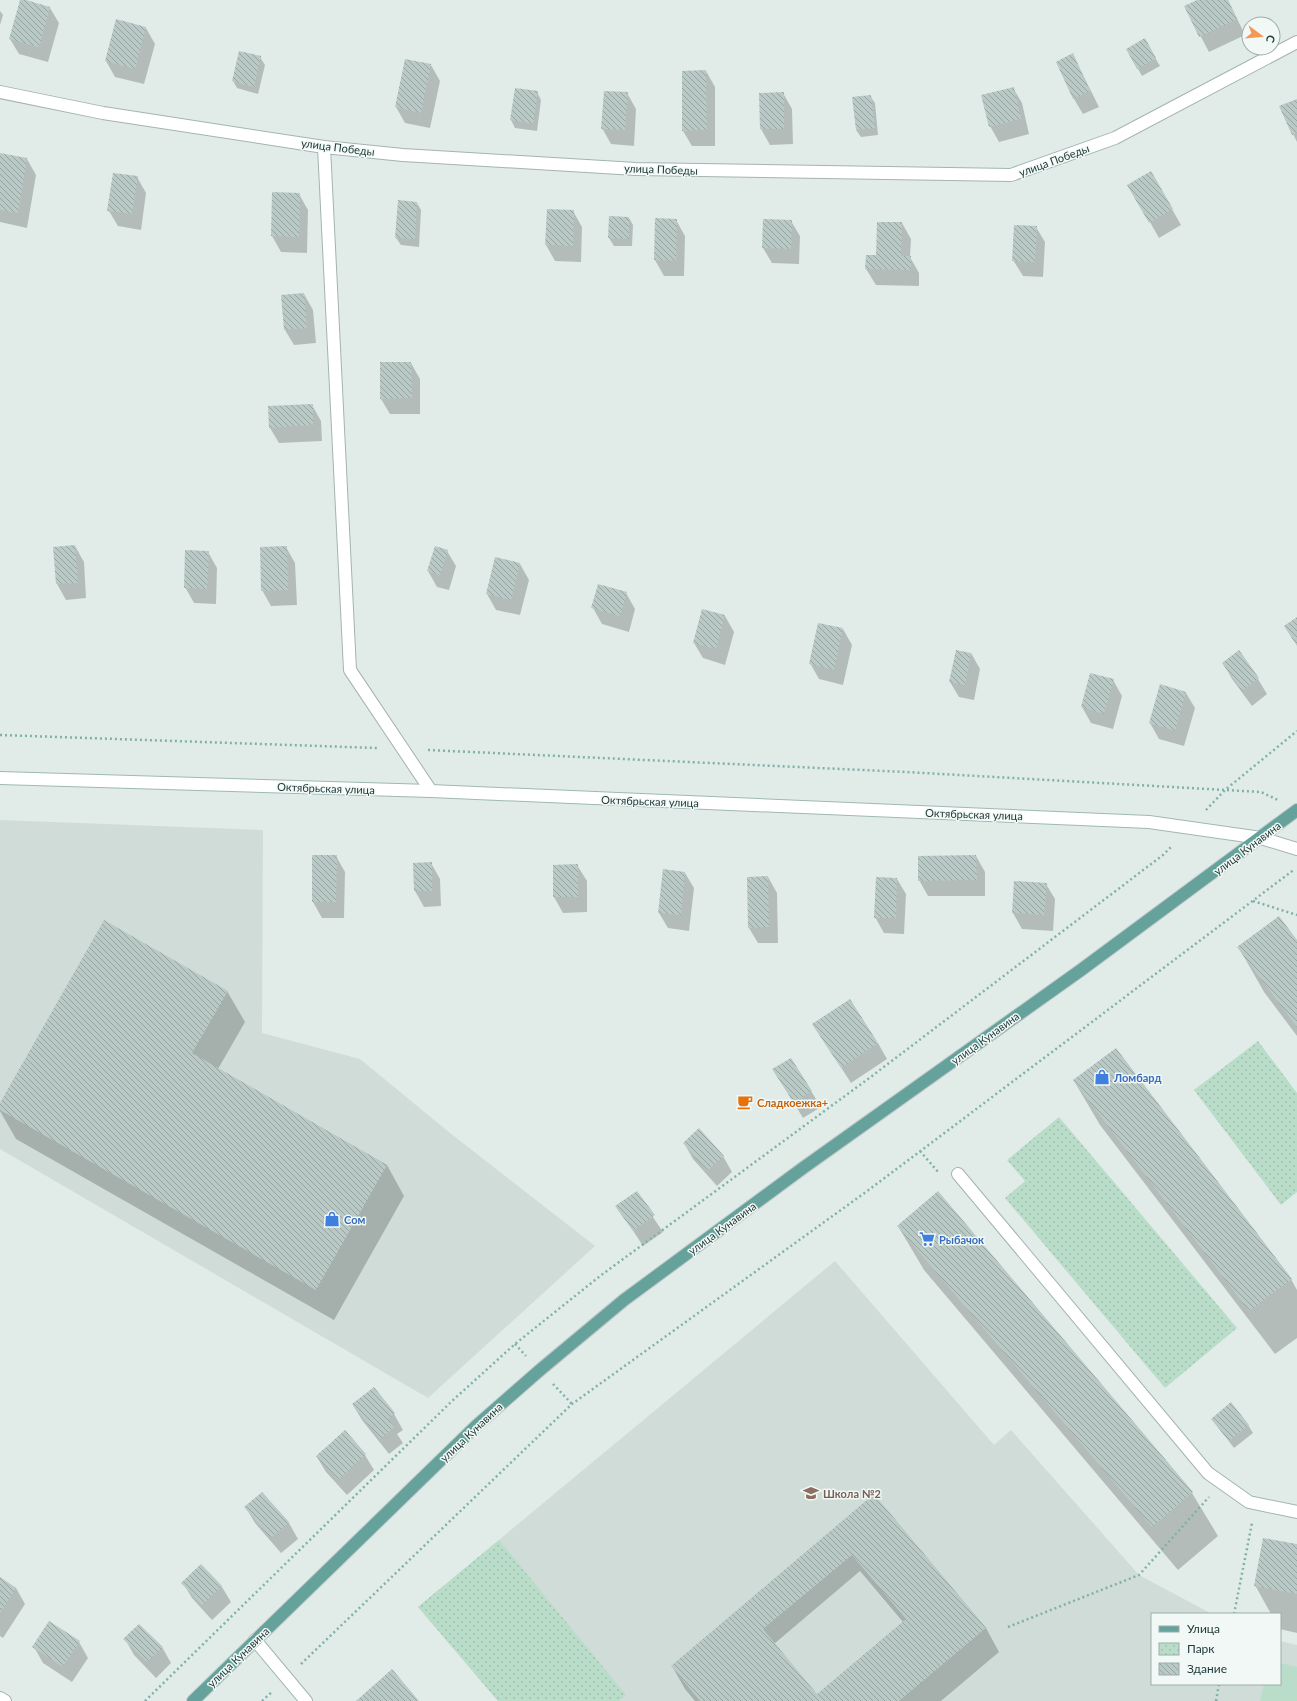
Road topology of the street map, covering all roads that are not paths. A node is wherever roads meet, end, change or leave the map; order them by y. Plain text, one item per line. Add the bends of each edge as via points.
1 (1297, 43) edge
2 (0, 92) edge
3 (324, 147) junction
4 (0, 778) edge
5 (431, 792) junction
6 (1297, 810) edge
7 (1261, 838) junction
8 (1297, 849) edge
9 (958, 1174) dead end
10 (1297, 1512) edge
11 (255, 1640) junction
12 (0, 1698) edge
13 (5, 1701) edge
14 (193, 1701) edge
15 (306, 1701) edge

1 - 3 street, улица Победы via 1115,138 1011,175 636,169
2 - 3 street, улица Победы via 104,113
3 - 5 street via 350,670
4 - 5 street, Октябрьская улица
5 - 7 street, Октябрьская улица via 1149,822
6 - 7 main road, улица Кунавина
7 - 8 street, Октябрьская улица
7 - 11 main road, улица Кунавина via 624,1300 476,1426
9 - 10 street via 1208,1473 1249,1502
11 - 14 main road, улица Кунавина
11 - 15 street
12 - 13 street

